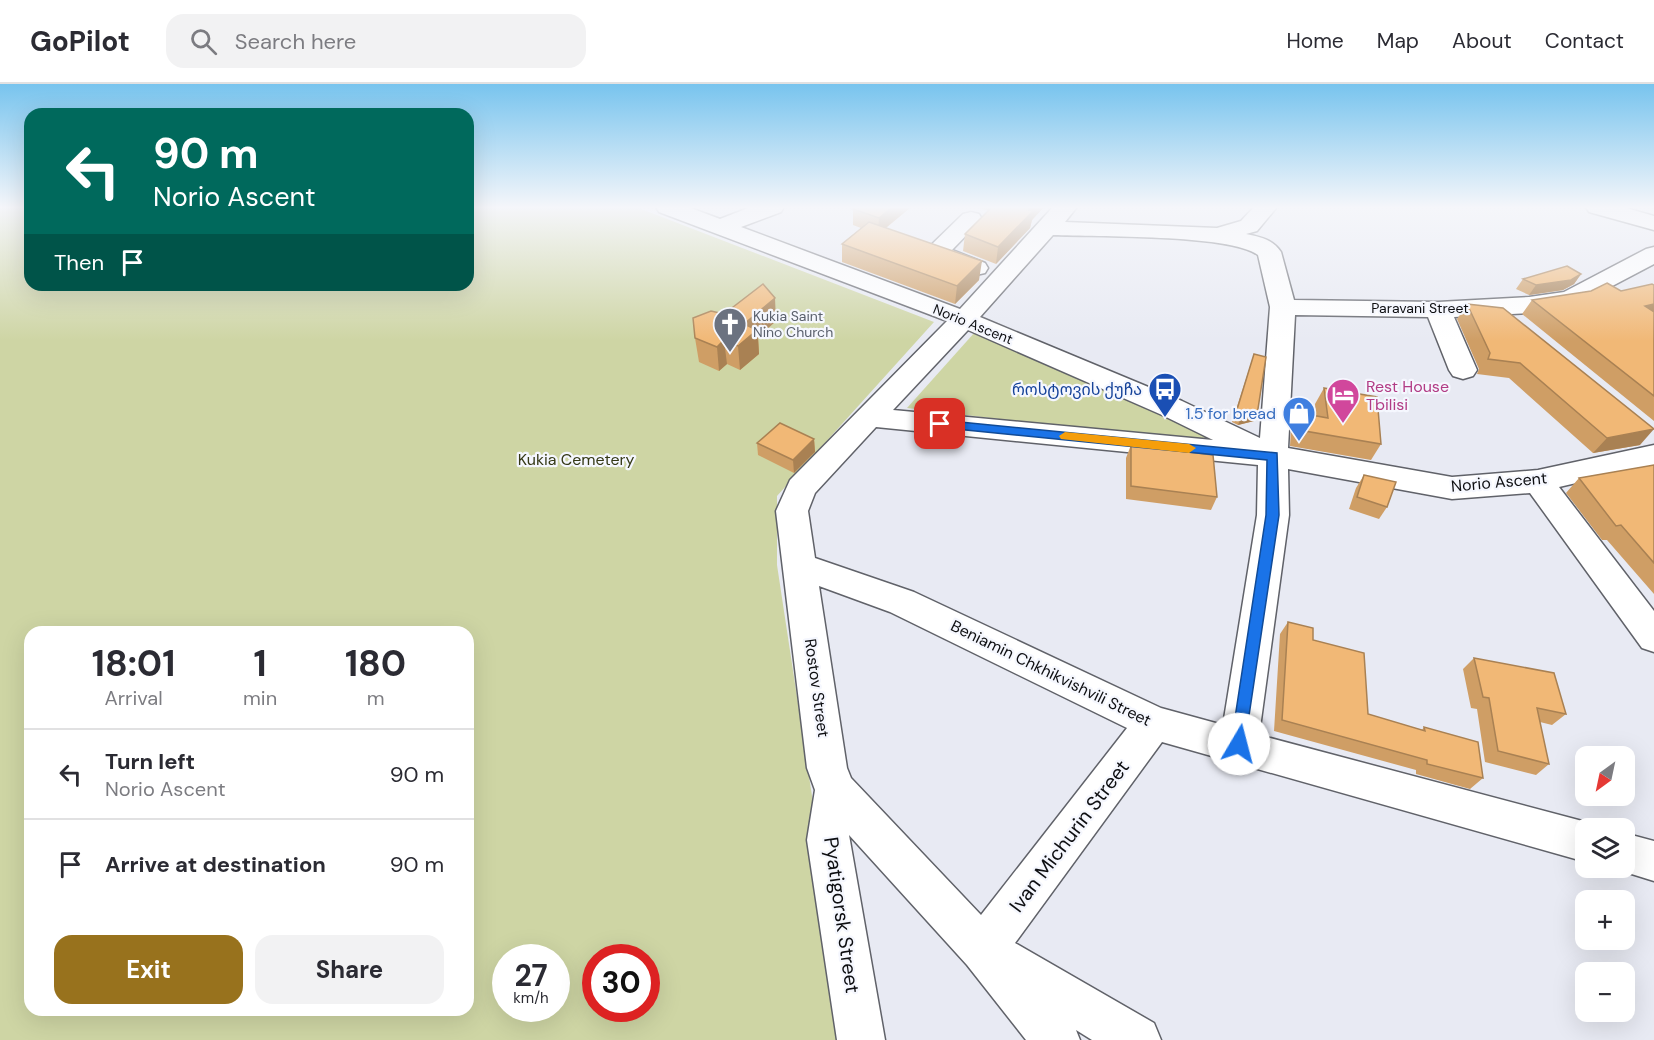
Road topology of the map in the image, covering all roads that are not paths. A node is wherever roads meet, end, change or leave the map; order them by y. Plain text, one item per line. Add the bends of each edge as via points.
1 (785, 252) edge
2 (940, 252) edge
3 (1027, 252) edge
4 (1268, 252) edge
5 (1654, 254) edge
6 (1003, 278) junction
7 (1283, 307) junction
8 (1492, 307) junction
9 (1438, 310) junction
10 (964, 319) junction
11 (1519, 329) edge
12 (1463, 370) dead end
13 (869, 417) junction
14 (1651, 442) edge
15 (1273, 456) junction
16 (1538, 481) junction
17 (800, 566) junction
18 (1654, 638) edge
19 (1154, 723) junction
20 (1239, 744) junction
21 (835, 790) junction
22 (1575, 839) edge
23 (1635, 856) edge
24 (1654, 861) edge
25 (983, 949) junction
26 (861, 1040) edge
27 (1056, 1040) edge
28 (1137, 1040) edge

1 - 10 street, Norio Ascent
2 - 6 street
3 - 6 street, Rostov Street
4 - 7 street
5 - 8 street, Paravani Street via 1571,298
6 - 10 street, Rostov Street
7 - 9 street, Paravani Street
7 - 15 street
8 - 9 street, Paravani Street
8 - 11 street
9 - 12 street
10 - 13 street, Rostov Street
10 - 15 street, Norio Ascent
13 - 15 street, Norio Ascent
13 - 17 street, Rostov Street via 801,488 792,511
14 - 16 street, Norio Ascent
15 - 16 street, Norio Ascent via 1452,488
15 - 20 street via 1272,515
16 - 18 street
17 - 19 street, Beniamin Chkhikvishvili Street via 903,602
17 - 21 street, Rostov Street via 827,768
19 - 20 street, Beniamin Chkhikvishvili Street
19 - 25 street, Ivan Michurin Street
20 - 22 street, Beniamin Chkhikvishvili Street
21 - 25 street, Rostov Street
21 - 26 street, Pyatigorsk Street via 828,840
23 - 24 street
25 - 27 street, Rostov Street
25 - 28 street

